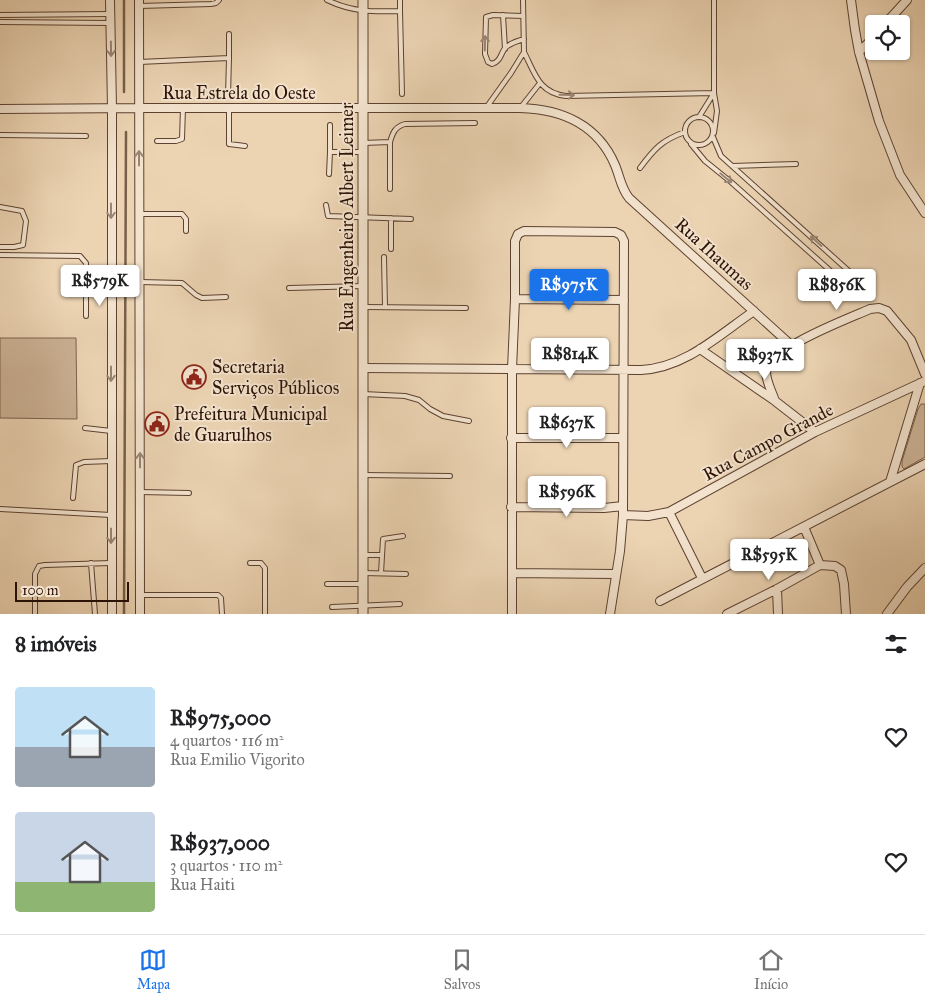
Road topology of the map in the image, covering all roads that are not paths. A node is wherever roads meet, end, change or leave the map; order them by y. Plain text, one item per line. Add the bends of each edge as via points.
1 (110, 0) edge
2 (219, 0) edge
3 (327, 0) edge
4 (363, 0) edge
5 (400, 0) edge
6 (523, 0) edge
7 (714, 0) edge
8 (852, 0) edge
9 (907, 0) edge
10 (333, 1) edge
11 (139, 3) edge
12 (363, 11) junction
13 (400, 11) junction
14 (110, 14) junction
15 (0, 15) edge
16 (504, 15) junction
17 (894, 15) edge
18 (523, 16) junction
19 (0, 22) edge
20 (110, 23) junction
21 (229, 34) dead end
22 (524, 39) junction
23 (865, 47) edge
24 (505, 49) junction
25 (524, 52) junction
26 (860, 52) junction
27 (229, 58) junction
28 (139, 62) junction
29 (540, 83) junction
30 (714, 93) junction
31 (402, 94) dead end
32 (228, 96) dead end
33 (112, 108) junction
34 (139, 108) junction
35 (183, 108) junction
36 (228, 108) junction
37 (363, 108) junction
38 (486, 108) junction
39 (520, 108) junction
40 (0, 110) edge
41 (699, 117) junction
42 (475, 123) dead end
43 (330, 125) dead end
44 (685, 132) junction
45 (0, 135) edge
46 (714, 135) junction
47 (86, 136) dead end
48 (158, 141) dead end
49 (390, 142) junction
50 (692, 144) junction
51 (245, 146) dead end
52 (363, 148) junction
53 (330, 152) junction
54 (796, 164) dead end
55 (732, 166) junction
56 (640, 168) dead end
57 (329, 174) dead end
58 (621, 183) joint
59 (390, 189) dead end
60 (326, 205) dead end
61 (0, 207) edge
62 (925, 213) edge
63 (139, 214) junction
64 (363, 217) junction
65 (391, 218) junction
66 (411, 219) dead end
67 (186, 231) dead end
68 (0, 247) edge
69 (392, 250) dead end
70 (0, 255) edge
71 (384, 257) dead end
72 (140, 282) junction
73 (363, 286) junction
74 (289, 288) dead end
75 (226, 297) dead end
76 (515, 299) junction
77 (624, 300) junction
78 (363, 307) junction
79 (385, 307) junction
80 (466, 308) dead end
81 (754, 311) junction
82 (86, 316) dead end
83 (791, 344) junction
84 (700, 349) junction
85 (363, 368) junction
86 (512, 369) junction
87 (623, 370) junction
88 (925, 374) edge
89 (923, 382) edge
90 (363, 394) junction
91 (775, 401) junction
92 (469, 421) dead end
93 (85, 428) dead end
94 (110, 431) junction
95 (815, 432) junction
96 (511, 438) junction
97 (622, 438) junction
98 (111, 461) junction
99 (925, 464) edge
100 (363, 475) junction
101 (450, 476) dead end
102 (890, 482) junction
103 (140, 492) junction
104 (189, 493) dead end
105 (73, 498) dead end
106 (511, 506) junction
107 (622, 506) junction
108 (0, 509) edge
109 (669, 512) junction
110 (111, 515) junction
111 (623, 515) junction
112 (804, 527) junction
113 (403, 536) dead end
114 (363, 555) junction
115 (381, 556) junction
116 (91, 563) junction
117 (111, 563) junction
118 (250, 563) dead end
119 (820, 565) junction
120 (925, 568) edge
121 (363, 573) junction
122 (381, 573) junction
123 (512, 573) junction
124 (406, 574) dead end
125 (616, 574) junction
126 (702, 578) junction
127 (327, 584) dead end
128 (363, 584) junction
129 (777, 589) junction
130 (140, 595) junction
131 (660, 601) dead end
132 (400, 604) dead end
133 (332, 607) dead end
134 (363, 610) edge
135 (35, 614) edge
136 (95, 614) edge
137 (112, 614) edge
138 (140, 614) edge
139 (222, 614) edge
140 (265, 614) edge
141 (512, 614) edge
142 (610, 614) edge
143 (727, 614) edge
144 (778, 614) edge
145 (846, 614) edge
146 (886, 614) edge

1 - 14 street
2 - 11 lane via 211,4
3 - 10 lane
4 - 12 street, Rua Engenheiro Albert Leimer
5 - 13 lane
6 - 18 lane
7 - 30 lane
8 - 26 street
9 - 17 street
10 - 12 lane
11 - 28 street
12 - 13 lane
12 - 37 street, Rua Engenheiro Albert Leimer
13 - 31 lane
14 - 15 lane
14 - 20 street
16 - 18 lane
16 - 24 lane
24 -> 16 lane via 498,62 488,62 485,54 486,17
18 - 22 lane
19 - 20 lane
20 -> 33 street
21 - 27 lane
22 - 24 lane
22 - 25 lane
23 - 26 street
25 - 29 lane
25 - 38 lane
26 - 62 street via 893,159
27 - 28 lane
27 - 32 lane
28 - 34 street
29 -> 30 lane via 549,91 566,96
29 - 39 lane
30 - 41 lane
30 - 46 lane via 717,111
33 - 34 street, Rua Estrela do Oeste
33 - 40 street, Rua Estrela do Oeste
33 -> 94 street
34 - 35 street, Rua Estrela do Oeste
63 -> 34 street
35 - 36 street, Rua Estrela do Oeste
35 - 48 lane via 182,139
36 - 37 street, Rua Estrela do Oeste
36 - 51 lane via 229,144
37 - 38 street, Rua Estrela do Oeste
37 - 52 street, Rua Engenheiro Albert Leimer
38 - 39 street, Rua Estrela do Oeste
39 - 58 street, Rua Estrela do Oeste via 552,111 589,130 608,151
41 - 44 lane via 689,122
41 - 46 lane via 712,125
42 - 49 lane via 405,124 393,132
43 - 53 lane
44 - 50 lane
44 - 56 lane via 664,142
45 - 47 lane
46 - 50 lane via 708,144
46 - 55 lane via 721,156
49 - 52 lane
49 - 59 lane
50 -> 55 lane via 705,161 844,283 852,276
52 - 53 lane
52 - 64 street, Rua Engenheiro Albert Leimer
53 - 57 lane
54 - 55 lane
58 - 81 street, Rua Ihaumas via 632,202
60 - 64 lane via 328,216
61 - 68 lane via 22,211 26,221 23,245
63 - 67 lane via 182,214 186,219
63 - 72 street
64 - 65 lane
64 - 73 street, Rua Engenheiro Albert Leimer
65 - 66 lane
65 - 69 lane
70 - 82 lane via 80,256 86,263
71 - 79 lane
72 - 75 lane via 182,283 202,298
103 -> 72 street
73 - 74 lane
73 - 78 street, Rua Engenheiro Albert Leimer
76 - 77 street
76 - 77 street via 515,241 521,232 534,231 615,232 620,235 624,241
76 - 86 street
77 - 87 street
78 - 79 lane
78 - 85 street, Rua Engenheiro Albert Leimer
79 - 80 lane
81 - 83 street, Rua Ihaumas
81 - 84 street
83 - 88 street via 879,308 887,311 911,340
83 - 91 street via 767,369
84 - 87 street via 662,368
84 - 91 street
85 - 86 street
85 - 90 street, Rua Engenheiro Albert Leimer
86 - 87 street
86 - 96 street
87 - 97 street
89 - 95 street, Rua Campo Grande
89 - 102 street
90 - 92 lane via 405,396 419,400 443,416
90 - 100 street, Rua Engenheiro Albert Leimer
91 - 95 street
93 - 94 lane
94 - 98 street
95 - 109 street, Rua Campo Grande
96 - 97 street
96 - 106 street
97 - 107 street
98 - 105 lane via 76,465
98 - 110 street
99 - 102 street
100 - 101 lane
100 - 114 street, Rua Engenheiro Albert Leimer
102 - 112 street
103 - 104 lane
103 - 130 street
106 - 107 street
106 - 123 street
107 - 111 street
108 - 110 lane
109 - 111 street, Rua Campo Grande via 648,516
109 - 126 street
110 -> 117 street
111 - 125 street
112 - 119 street
112 - 126 street
113 - 115 lane via 383,539
114 - 115 lane
114 - 121 street, Rua Engenheiro Albert Leimer
115 - 122 lane
116 - 117 lane
116 - 135 lane via 39,566 35,574
116 - 136 lane
117 - 137 street
118 - 140 lane via 261,563 265,568
119 - 129 street
119 - 145 street via 835,566 841,570
120 - 146 street
121 - 122 lane
121 - 128 street, Rua Engenheiro Albert Leimer
122 - 124 lane
123 - 125 street
123 - 141 street
125 - 142 street
126 - 131 street
127 - 128 lane
128 - 134 street, Rua Engenheiro Albert Leimer
129 - 143 street
129 - 144 street
130 - 138 street
130 - 139 lane via 218,595
132 - 134 lane
133 - 134 lane

